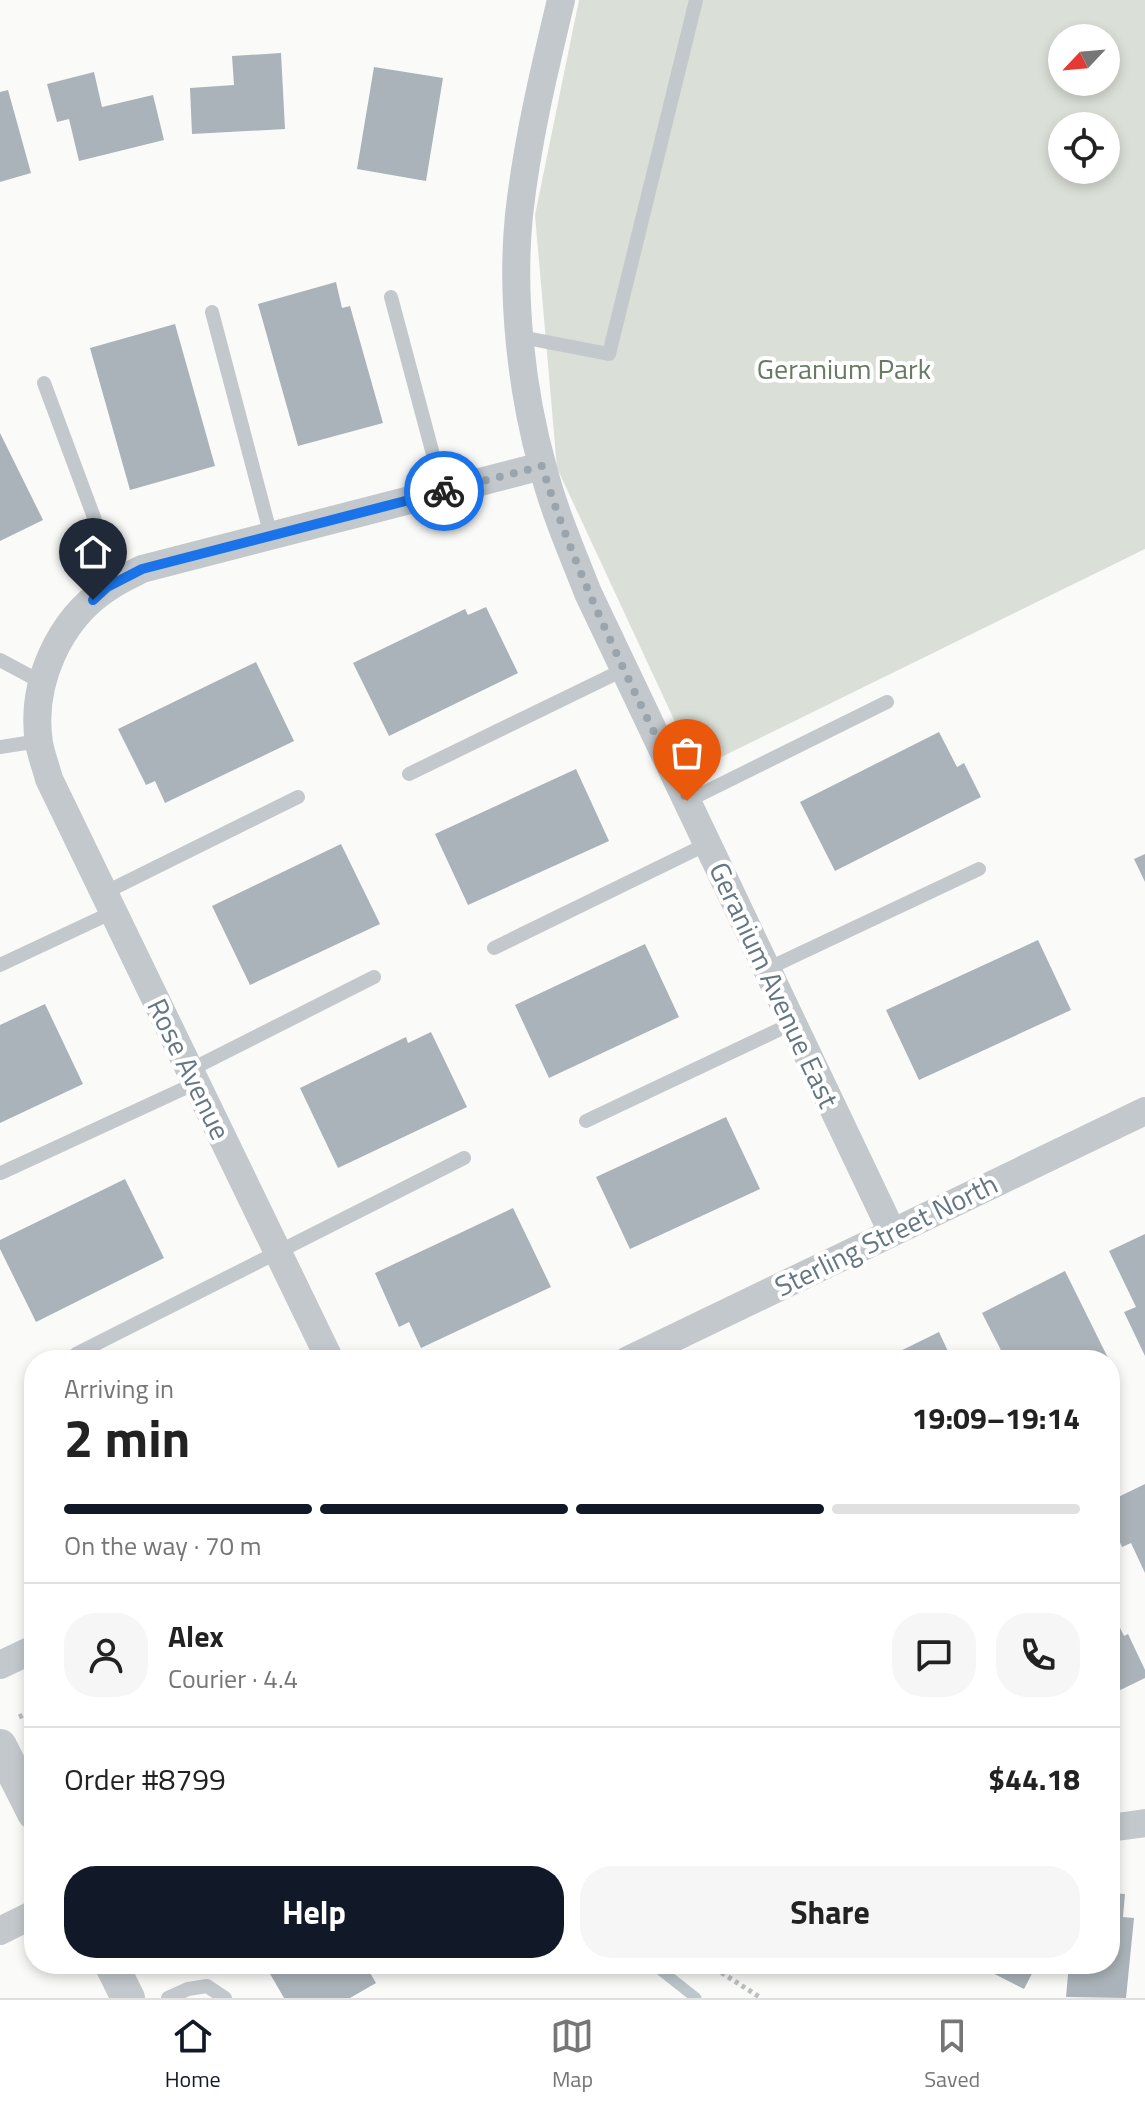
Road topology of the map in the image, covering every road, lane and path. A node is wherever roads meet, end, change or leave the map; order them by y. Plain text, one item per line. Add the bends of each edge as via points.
1 (561, 0) edge
2 (696, 0) edge
3 (391, 297) dead end
4 (212, 312) dead end
5 (521, 337) junction
6 (44, 383) dead end
7 (542, 466) junction
8 (443, 492) junction
9 (271, 536) junction
10 (118, 582) junction
11 (0, 660) edge
12 (625, 669) junction
13 (43, 683) junction
14 (887, 702) dead end
15 (39, 741) junction
16 (0, 747) edge
17 (409, 774) dead end
18 (298, 797) dead end
19 (687, 801) junction
20 (707, 844) junction
21 (979, 869) dead end
22 (109, 903) junction
23 (494, 948) dead end
24 (0, 965) edge
25 (767, 969) junction
26 (374, 977) dead end
27 (793, 1023) junction
28 (193, 1077) junction
29 (1145, 1111) edge
30 (586, 1121) dead end
31 (464, 1158) dead end
32 (1, 1173) edge
33 (892, 1232) junction
34 (278, 1253) junction
35 (84, 1350) edge
36 (325, 1350) edge
37 (649, 1350) edge
38 (24, 1654) edge
39 (0, 1665) edge
40 (0, 1746) edge
41 (24, 1793) edge
42 (1145, 1823) edge
43 (1120, 1827) edge
44 (24, 1919) edge
45 (0, 1931) edge
46 (116, 1974) edge
47 (724, 1974) edge
48 (128, 1998) edge
49 (168, 1998) edge
50 (225, 1998) edge
51 (761, 1998) edge

1 - 5 street, Geranium Avenue East via 535,106 519,217
2 - 5 lane via 609,354
3 - 8 lane
4 - 9 lane
5 - 7 street, Geranium Avenue East
6 - 10 lane
7 - 8 street, Rose Avenue
7 - 12 street, Geranium Avenue East via 559,521
8 - 9 street, Rose Avenue
9 - 10 street, Rose Avenue via 142,569
10 - 13 street, Rose Avenue via 79,613 57,644
11 - 13 lane
12 - 17 lane
12 - 19 street, Geranium Avenue East
13 - 15 street, Rose Avenue
14 - 19 lane
15 - 16 lane
15 - 22 street, Rose Avenue via 49,779
18 - 22 lane
19 - 20 street, Geranium Avenue East
20 - 23 lane
20 - 25 street, Geranium Avenue East
21 - 25 lane
22 - 24 lane
22 - 28 street, Rose Avenue
25 - 27 street, Geranium Avenue East
26 - 28 lane
27 - 30 lane
27 - 33 street, Geranium Avenue East
28 - 32 lane
28 - 34 street, Rose Avenue
29 - 33 street, Sterling Street North
31 - 34 lane
33 - 37 street, Sterling Street North
34 - 35 lane
34 - 36 street, Rose Avenue
38 - 39 street
40 - 41 street
42 - 43 street
44 - 45 street
46 - 48 street
47 - 51 path
49 - 50 lane via 207,1986

